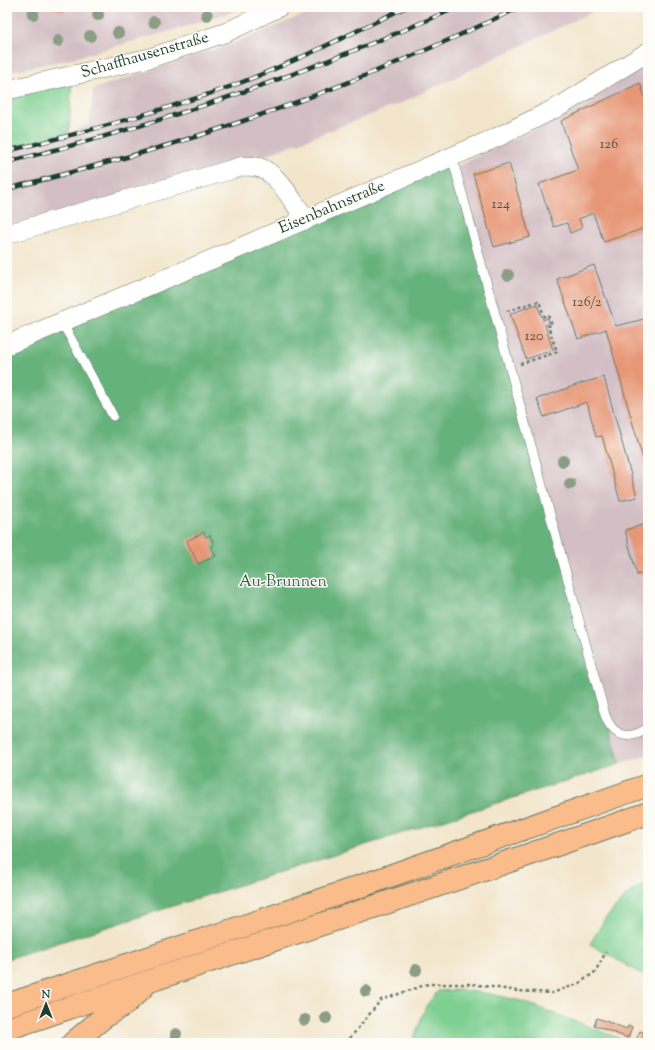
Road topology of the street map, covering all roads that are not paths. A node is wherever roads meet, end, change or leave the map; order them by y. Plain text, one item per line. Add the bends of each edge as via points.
1 (279, 7) edge
2 (648, 52) edge
3 (7, 90) edge
4 (452, 157) junction
5 (306, 220) junction
6 (7, 234) edge
7 (62, 322) junction
8 (7, 345) edge
9 (113, 416) dead end
10 (648, 728) edge
11 (648, 785) edge
12 (648, 813) edge
13 (151, 980) junction
14 (7, 1005) edge
15 (7, 1029) edge
16 (73, 1043) edge

1 - 3 street, Schaffhausenstraße via 227,32 150,58
2 - 4 street, Eisenbahnstraße via 562,105
4 - 5 street, Eisenbahnstraße
4 - 10 lane via 608,724 619,734 639,734
5 - 6 street via 282,186 270,174 255,167 244,166
5 - 7 street, Eisenbahnstraße
7 - 8 street, Eisenbahnstraße
7 - 9 lane
11 - 14 highway via 324,899
12 - 13 highway via 478,873
13 - 15 highway
13 - 16 highway via 126,1004 105,1016

